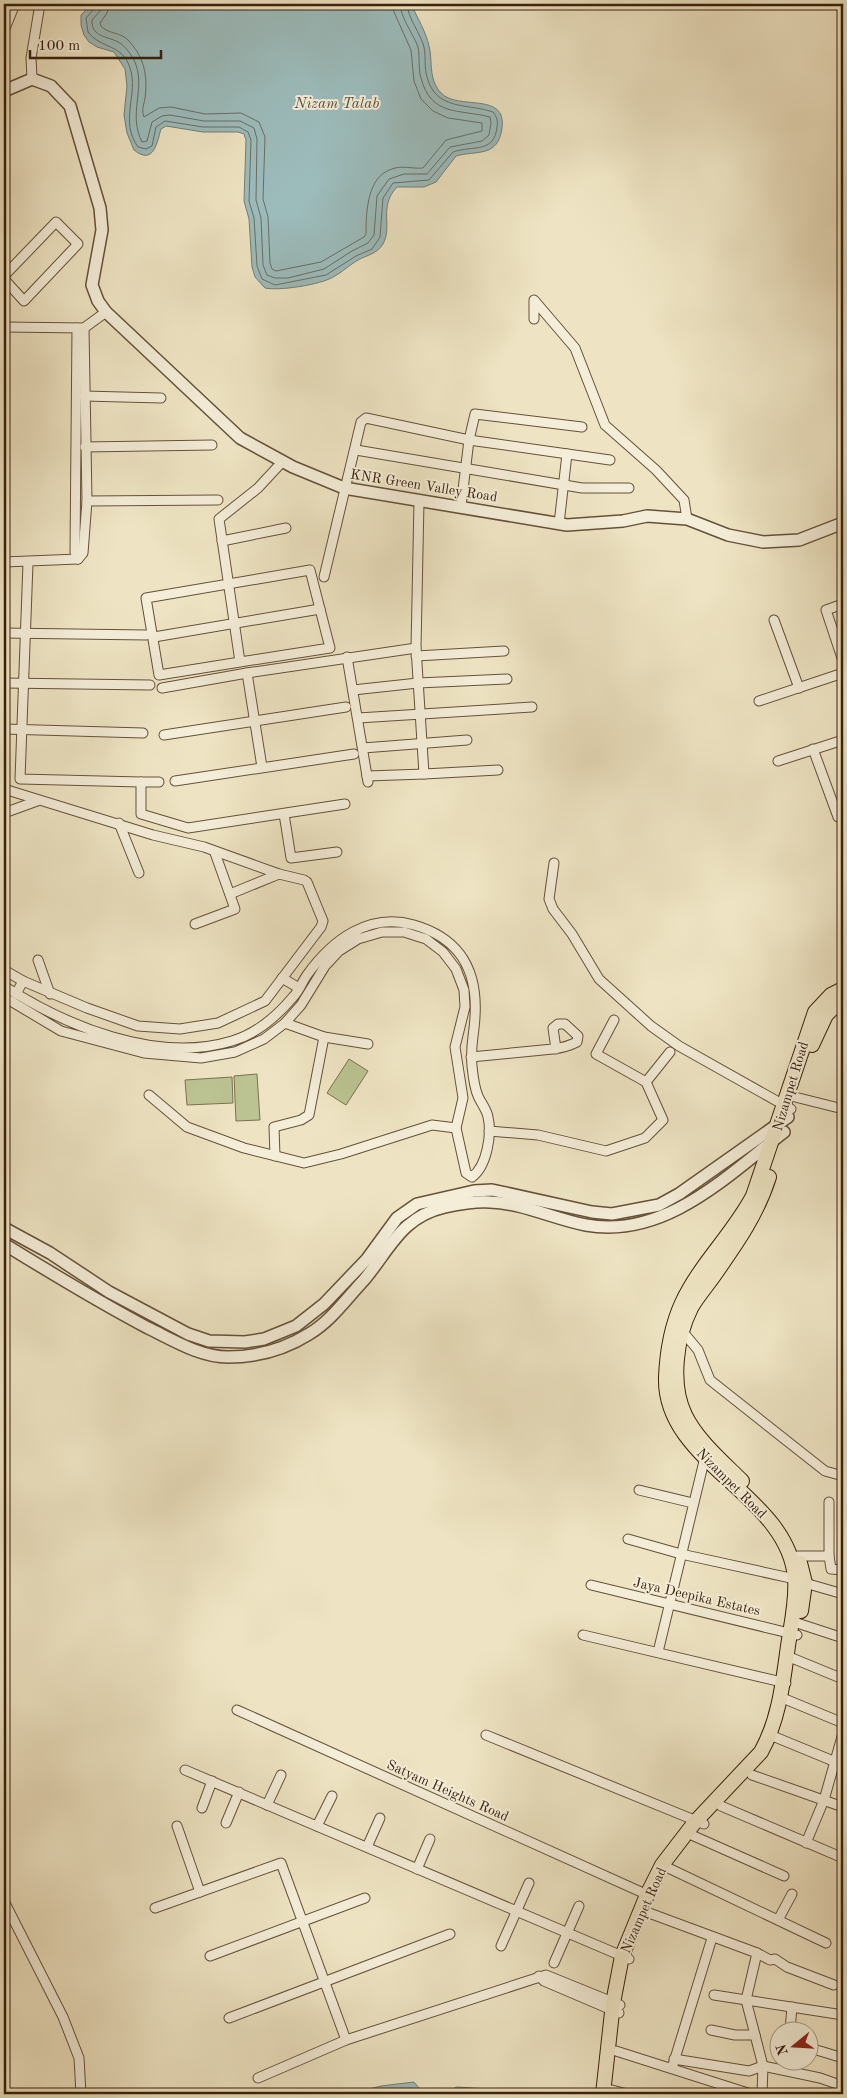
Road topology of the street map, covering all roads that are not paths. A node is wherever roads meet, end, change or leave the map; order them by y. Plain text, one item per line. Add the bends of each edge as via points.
1 (15, 4) edge
2 (40, 4) edge
3 (4, 31) edge
4 (32, 79) junction
5 (4, 91) edge
6 (4, 277) edge
7 (106, 312) junction
8 (534, 319) dead end
9 (4, 327) edge
10 (81, 328) junction
11 (84, 396) junction
12 (161, 398) dead end
13 (582, 427) dead end
14 (469, 440) junction
15 (212, 446) dead end
16 (86, 447) junction
17 (356, 450) junction
18 (567, 454) junction
19 (610, 460) dead end
20 (283, 461) junction
21 (465, 469) junction
22 (564, 485) junction
23 (344, 488) junction
24 (629, 488) dead end
25 (218, 500) dead end
26 (87, 501) junction
27 (418, 501) junction
28 (461, 506) junction
29 (687, 519) junction
30 (843, 523) edge
31 (558, 524) junction
32 (286, 528) dead end
33 (222, 541) junction
34 (78, 559) junction
35 (4, 562) edge
36 (28, 563) junction
37 (324, 577) dead end
38 (228, 584) junction
39 (843, 604) edge
40 (320, 609) junction
41 (774, 620) dead end
42 (234, 624) junction
43 (4, 633) edge
44 (26, 634) junction
45 (150, 636) junction
46 (504, 651) dead end
47 (416, 652) junction
48 (347, 657) junction
49 (843, 661) edge
50 (240, 662) junction
51 (247, 673) junction
52 (843, 673) edge
53 (507, 679) dead end
54 (4, 683) edge
55 (418, 683) junction
56 (24, 684) junction
57 (150, 685) dead end
58 (162, 688) dead end
59 (799, 688) junction
60 (353, 690) junction
61 (759, 701) dead end
62 (346, 707) dead end
63 (532, 707) dead end
64 (419, 713) junction
65 (358, 718) junction
66 (254, 720) junction
67 (4, 729) edge
68 (22, 730) junction
69 (143, 733) dead end
70 (164, 735) dead end
71 (467, 740) dead end
72 (843, 740) edge
73 (421, 742) junction
74 (363, 748) junction
75 (813, 750) junction
76 (354, 754) dead end
77 (778, 761) dead end
78 (262, 767) junction
79 (498, 770) dead end
80 (424, 774) junction
81 (175, 781) dead end
82 (141, 782) junction
83 (159, 782) dead end
84 (4, 789) edge
85 (37, 800) junction
86 (345, 804) dead end
87 (4, 813) edge
88 (284, 814) junction
89 (838, 817) dead end
90 (119, 824) junction
91 (337, 852) dead end
92 (214, 853) junction
93 (554, 863) dead end
94 (139, 873) dead end
95 (279, 874) junction
96 (230, 894) junction
97 (195, 924) dead end
98 (38, 960) dead end
99 (292, 964) junction
100 (4, 970) edge
101 (308, 974) junction
102 (282, 978) junction
103 (23, 981) junction
104 (4, 986) edge
105 (38, 988) junction
106 (298, 988) junction
107 (843, 989) edge
108 (16, 994) junction
109 (50, 994) junction
110 (4, 997) edge
111 (843, 998) edge
112 (25, 1003) junction
113 (614, 1020) dead end
114 (267, 1022) junction
115 (285, 1024) junction
116 (275, 1031) junction
117 (324, 1037) junction
118 (368, 1044) dead end
119 (556, 1048) dead end
120 (670, 1052) dead end
121 (471, 1057) junction
122 (646, 1082) junction
123 (149, 1095) dead end
124 (478, 1095) junction
125 (463, 1098) junction
126 (843, 1109) edge
127 (785, 1118) junction
128 (456, 1128) junction
129 (489, 1131) junction
130 (748, 1143) junction
131 (275, 1156) junction
132 (751, 1158) junction
133 (472, 1178) junction
134 (474, 1197) junction
135 (4, 1228) edge
136 (4, 1244) edge
137 (683, 1332) junction
138 (704, 1457) junction
139 (843, 1475) edge
140 (639, 1490) dead end
141 (829, 1502) dead end
142 (694, 1503) junction
143 (628, 1539) dead end
144 (681, 1554) junction
145 (798, 1556) junction
146 (829, 1556) junction
147 (843, 1570) edge
148 (800, 1581) junction
149 (591, 1585) dead end
150 (843, 1594) edge
151 (669, 1603) junction
152 (794, 1628) junction
153 (583, 1635) dead end
154 (843, 1638) edge
155 (658, 1652) junction
156 (790, 1657) junction
157 (843, 1679) edge
158 (785, 1682) junction
159 (784, 1699) junction
160 (237, 1710) dead end
161 (843, 1723) edge
162 (843, 1733) edge
163 (486, 1735) dead end
164 (773, 1736) junction
165 (834, 1761) junction
166 (843, 1765) edge
167 (185, 1770) dead end
168 (281, 1775) dead end
169 (752, 1775) junction
170 (212, 1781) junction
171 (239, 1792) junction
172 (332, 1796) dead end
173 (824, 1800) junction
174 (267, 1804) junction
175 (721, 1806) junction
176 (843, 1807) edge
177 (202, 1808) dead end
178 (380, 1818) dead end
179 (226, 1823) dead end
180 (177, 1826) dead end
181 (318, 1826) junction
182 (695, 1829) junction
183 (430, 1839) dead end
184 (806, 1843) junction
185 (367, 1847) junction
186 (843, 1858) edge
187 (666, 1866) junction
188 (417, 1869) junction
189 (784, 1876) dead end
190 (529, 1883) dead end
191 (200, 1892) junction
192 (792, 1894) dead end
193 (650, 1896) junction
194 (365, 1898) dead end
195 (4, 1901) edge
196 (580, 1906) dead end
197 (155, 1908) dead end
198 (516, 1912) junction
199 (644, 1912) junction
200 (778, 1920) junction
201 (303, 1922) junction
202 (567, 1933) junction
203 (450, 1934) dead end
204 (712, 1938) junction
205 (826, 1943) dead end
206 (501, 1946) dead end
207 (757, 1953) junction
208 (210, 1956) dead end
209 (625, 1958) junction
210 (554, 1963) dead end
211 (325, 1981) junction
212 (834, 1986) dead end
213 (714, 1995) dead end
214 (746, 2000) junction
215 (792, 2007) junction
216 (616, 2008) junction
217 (843, 2015) edge
218 (228, 2018) dead end
219 (791, 2020) edge
220 (711, 2030) dead end
221 (755, 2035) junction
222 (346, 2040) junction
223 (616, 2051) junction
224 (820, 2051) edge
225 (843, 2058) edge
226 (674, 2059) junction
227 (763, 2066) junction
228 (671, 2070) junction
229 (258, 2078) dead end
230 (843, 2086) edge
231 (609, 2093) edge
232 (80, 2094) edge
233 (627, 2094) edge
234 (751, 2094) edge
235 (762, 2094) edge

1 - 3 street
2 - 4 street via 31,58
4 - 5 street
4 - 7 street, KNR Green Valley Road via 51,86 70,106 100,208 102,230 92,285
6 - 6 street via 56,222 78,244 24,301
7 - 10 street
7 - 20 street, KNR Green Valley Road via 240,438
8 - 29 street via 534,300 575,348 605,425 684,500
9 - 10 street
10 - 11 street
10 - 34 street via 75,552
11 - 12 street
11 - 16 street
13 - 14 street via 475,414
14 - 17 street via 366,418 361,422
14 - 18 street
14 - 21 street
15 - 16 street
16 - 26 street
17 - 21 street
17 - 23 street
18 - 19 street
18 - 22 street
20 - 23 street, KNR Green Valley Road
20 - 33 street via 258,488 219,519
21 - 22 street
21 - 28 street
22 - 24 street
22 - 31 street
23 - 27 street, KNR Green Valley Road
23 - 37 street
25 - 26 street
26 - 34 street via 83,553
27 - 28 street, KNR Green Valley Road
27 - 47 street
28 - 31 street, KNR Green Valley Road
29 - 30 street, KNR Green Valley Road via 728,535 763,542 799,540
29 - 31 street, KNR Green Valley Road via 646,516 623,521
32 - 33 street
33 - 38 street
34 - 36 street
35 - 36 street
36 - 44 street
38 - 40 street via 310,570
38 - 42 street
38 - 45 street via 146,598
39 - 49 street via 826,610
40 - 42 street
40 - 50 street via 330,648
41 - 59 street
42 - 45 street
42 - 50 street
43 - 44 street
44 - 45 street
44 - 56 street
45 - 50 street via 159,675
46 - 47 street
47 - 48 street
47 - 55 street
48 - 51 street
48 - 60 street
51 - 58 street
51 - 66 street
52 - 59 street
53 - 55 street
54 - 56 street
55 - 60 street
55 - 64 street
56 - 57 street
56 - 68 street
59 - 61 street
60 - 65 street
62 - 66 street
63 - 64 street
64 - 65 street
64 - 73 street
65 - 74 street
66 - 70 street
66 - 78 street
67 - 68 street
68 - 69 street
68 - 82 street via 20,779
71 - 73 street
72 - 75 street
73 - 74 street
73 - 80 street
74 - 80 street via 368,779
75 - 77 street
75 - 89 street
76 - 78 street
78 - 81 street
79 - 80 street
82 - 83 street
82 - 88 street via 140,814 188,828
84 - 85 street
85 - 87 street
85 - 90 street
86 - 88 street
88 - 91 street via 291,858
90 - 92 street via 204,847
90 - 94 street
92 - 95 street
92 - 96 street
93 - 127 street via 549,899 599,979 651,1026
95 - 96 street
95 - 99 street via 307,882 323,921
96 - 97 street via 235,909
98 - 109 street
99 - 101 street
99 - 102 street
100 - 103 street
101 - 106 street
101 - 121 street via 340,939 359,928 381,922 404,922 433,930 449,940 463,956 469,971 475,1016
102 - 106 street
102 - 109 street via 265,1000 250,1009 218,1023 180,1029 138,1026
103 - 105 street
103 - 108 street
104 - 108 street
105 - 109 street
105 - 112 street
106 - 114 street via 279,1013
107 - 127 main road, Nizampet Road via 831,995 815,1012
108 - 112 street
110 - 112 street
111 - 127 main road, Nizampet Road via 826,1015 817,1032
112 - 114 street via 95,1032 169,1047 193,1048 232,1041
112 - 116 street via 61,1031 104,1044 169,1057 201,1058 235,1052
113 - 122 street via 596,1054
114 - 116 street
115 - 116 street
115 - 117 street
115 - 125 street via 325,966 358,939 382,932 404,932 426,938 456,969 464,990 465,1007 455,1047
117 - 118 street
117 - 131 street via 309,1115 274,1128
119 - 121 street
120 - 122 street
121 - 124 street
122 - 129 street via 663,1120 645,1138 606,1151 538,1135
123 - 131 street via 187,1127
124 - 125 street
124 - 129 street via 488,1117
125 - 128 street
126 - 127 street
127 - 130 street
127 - 132 street
127 - 137 main road, Nizampet Road via 762,1200 691,1308
127 - 138 main road, Nizampet Road via 741,1219 698,1276 682,1304 669,1352 666,1376 669,1397 681,1429
128 - 131 street via 432,1125 304,1163
128 - 133 street via 464,1170
129 - 133 street via 482,1165
130 - 132 street
130 - 134 street via 659,1205 612,1214 492,1190
132 - 134 street via 681,1208 661,1217 620,1226 587,1225
133 - 134 street
134 - 135 street via 431,1200 408,1209 324,1304 296,1326 264,1339 245,1342 209,1341 188,1334 109,1292 50,1253
134 - 136 street via 414,1219 396,1236 376,1266 338,1309 311,1333 278,1350 250,1355 226,1357 182,1345 102,1304
137 - 139 street via 698,1350 710,1380 825,1471
137 - 145 main road, Nizampet Road via 676,1370 677,1389 686,1416 709,1447 770,1510 785,1529
138 - 142 street
138 - 148 main road, Nizampet Road via 763,1512 778,1532
140 - 142 street
141 - 146 street
142 - 144 street
143 - 144 street
144 - 148 street
144 - 151 street
145 - 146 street
145 - 148 main road, Nizampet Road
146 - 147 street via 831,1569
148 - 150 street
148 - 152 main road, Nizampet Road
149 - 151 street, Jaya Deepika Estates
151 - 152 street, Jaya Deepika Estates
151 - 155 street
152 - 154 street, Jaya Deepika Estates
152 - 156 main road, Nizampet Road
153 - 155 street
155 - 158 street
156 - 157 street
156 - 158 main road, Nizampet Road
158 - 159 main road, Nizampet Road
159 - 161 street
159 - 164 main road, Nizampet Road
160 - 193 street, Satyam Heights Road
162 - 165 street
163 - 182 street
164 - 165 street
164 - 169 main road, Nizampet Road
164 - 182 main road, Nizampet Road
165 - 166 street
165 - 173 street
167 - 170 street
168 - 174 street
169 - 173 street
169 - 175 main road, Nizampet Road
170 - 171 street
170 - 177 street
171 - 174 street
171 - 179 street
172 - 181 street
173 - 176 street
173 - 184 street
174 - 181 street
175 - 182 main road, Nizampet Road
175 - 184 street
178 - 185 street
180 - 191 street
181 - 185 street
182 - 187 main road, Nizampet Road
182 - 189 street
183 - 188 street
184 - 186 street
185 - 188 street
187 - 193 main road, Nizampet Road
187 - 200 street
188 - 198 street
190 - 198 street
191 - 197 street
191 - 201 street via 281,1863
192 - 200 street
193 - 199 main road, Nizampet Road
194 - 201 street
195 - 232 street via 63,2017 79,2058
196 - 202 street
198 - 202 street
198 - 206 street
199 - 204 street
199 - 209 main road, Nizampet Road
200 - 205 street
201 - 208 street
201 - 211 street
202 - 209 street
202 - 210 street
203 - 211 street
204 - 207 street
204 - 226 street
207 - 212 street
207 - 214 street
209 - 216 main road, Nizampet Road
211 - 218 street
211 - 222 street
213 - 214 street
214 - 215 street
214 - 221 street
215 - 217 street
215 - 219 street
216 - 222 street via 544,1981 539,1976
216 - 223 main road, Nizampet Road
216 - 231 main road, Nizampet Road
220 - 221 street
221 - 227 street
222 - 229 street
223 - 228 street
223 - 231 main road, Nizampet Road
224 - 225 street
226 - 227 street via 749,2071
226 - 228 street
227 - 230 street
227 - 235 street
228 - 234 street
231 - 233 street

